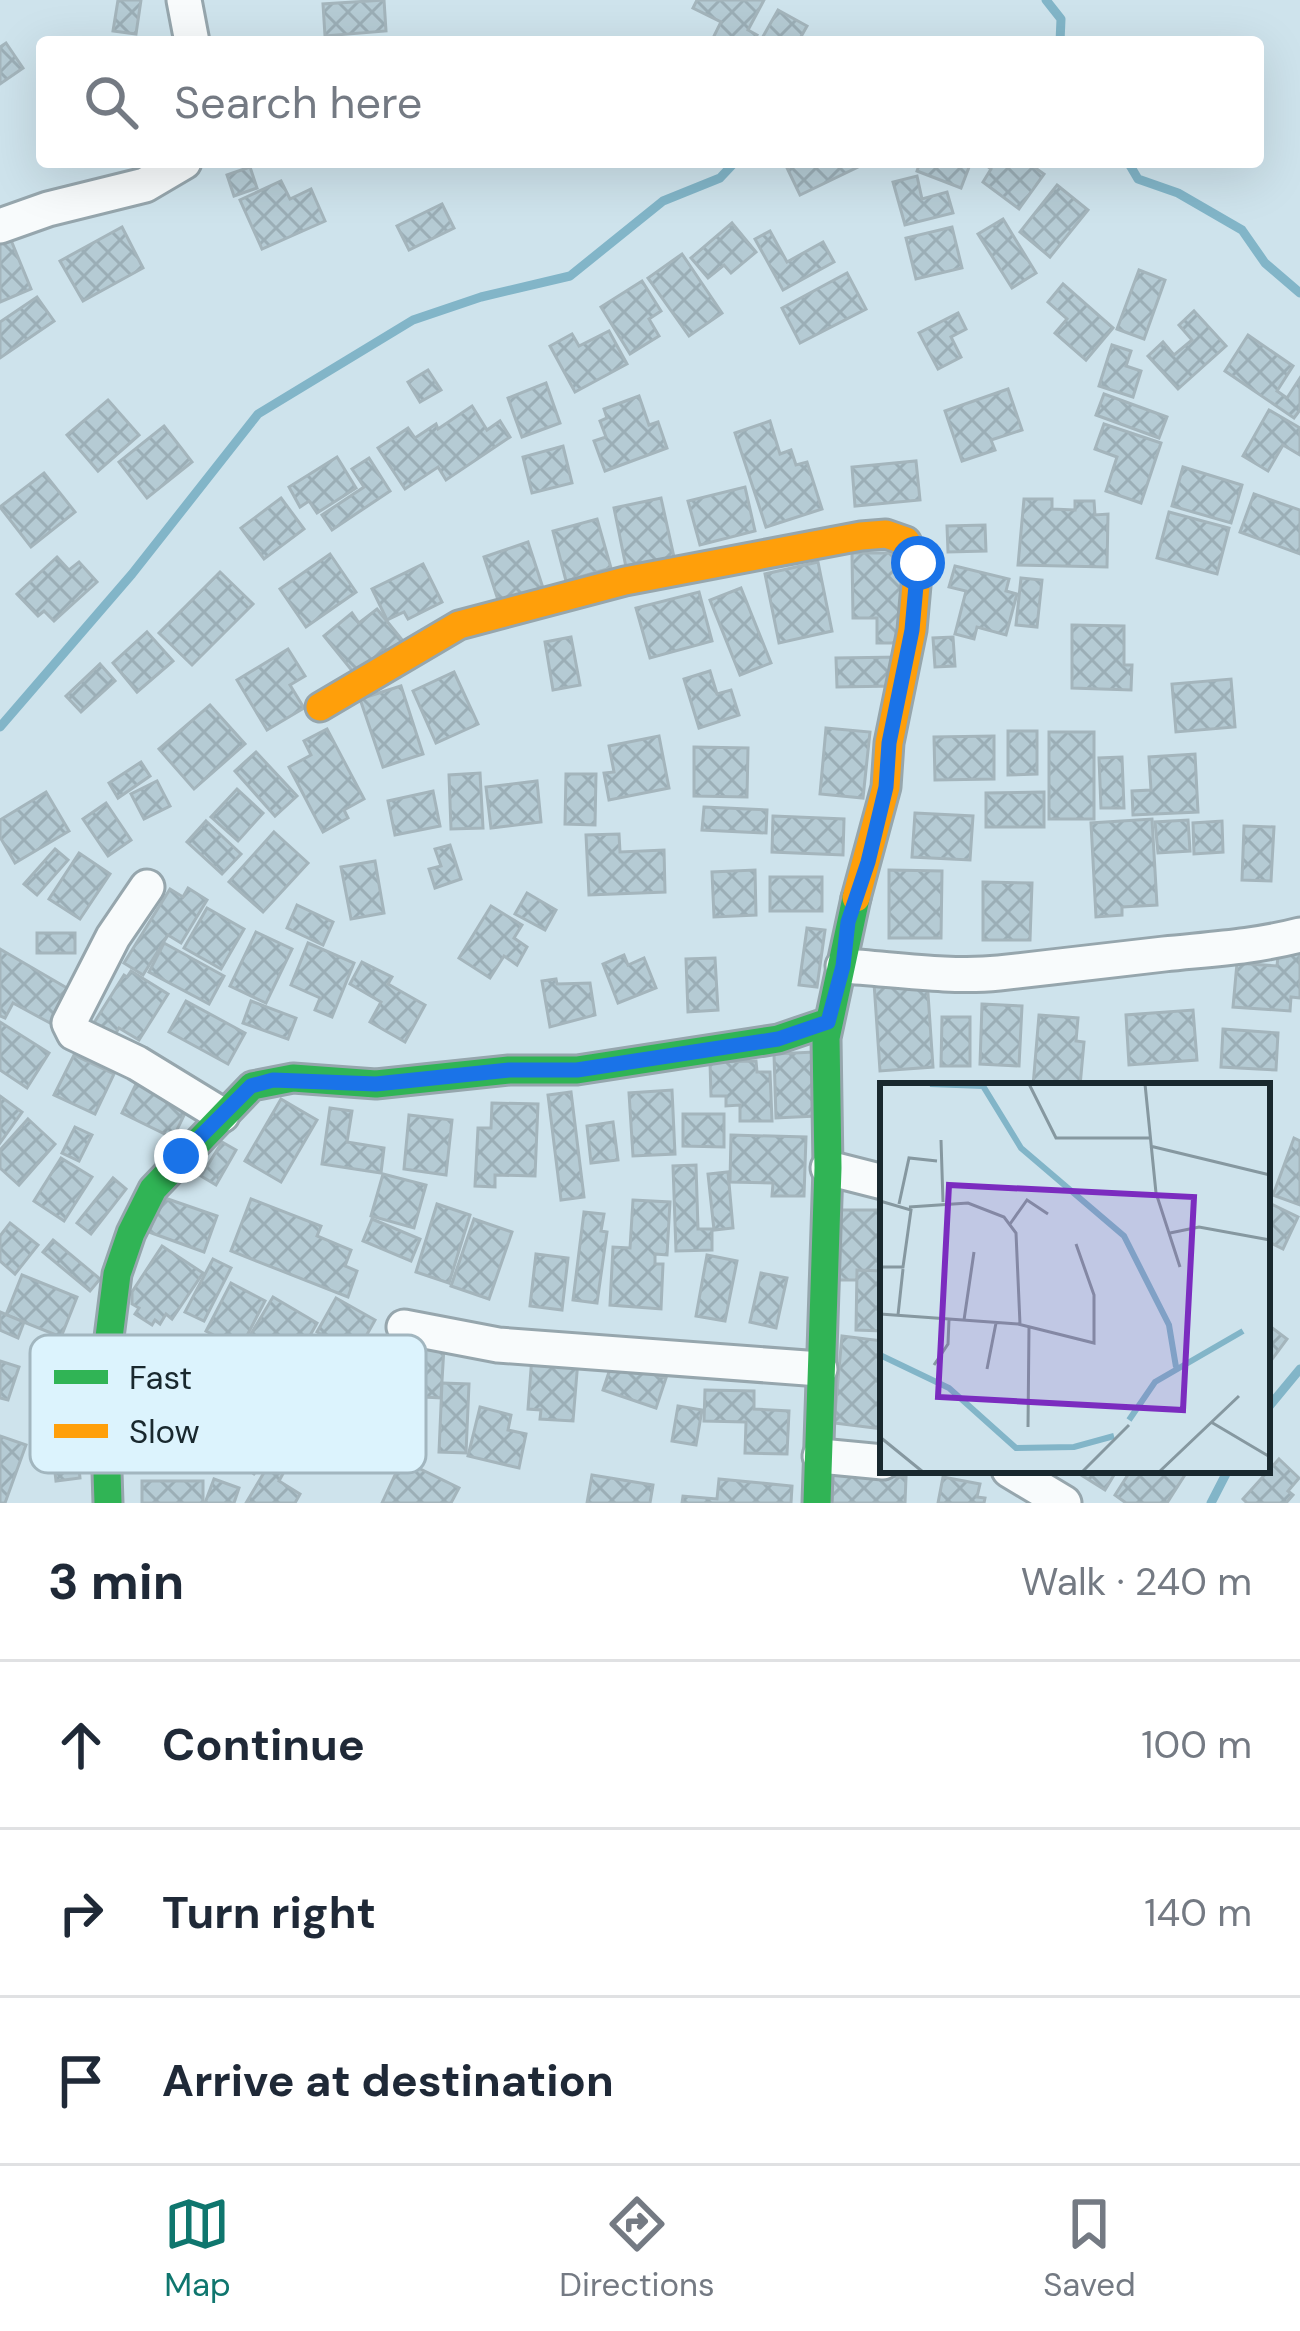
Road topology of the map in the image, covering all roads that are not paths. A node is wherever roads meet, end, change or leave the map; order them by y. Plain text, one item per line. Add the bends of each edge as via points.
1 (184, 0) edge
2 (191, 36) edge
3 (174, 168) edge
4 (0, 226) edge
5 (320, 707) dead end
6 (147, 887) dead end
7 (1300, 934) edge
8 (843, 966) junction
9 (828, 1022) junction
10 (222, 1114) junction
11 (828, 1168) junction
12 (880, 1181) edge
13 (404, 1327) dead end
14 (109, 1335) edge
15 (820, 1369) junction
16 (820, 1456) junction
17 (880, 1462) edge
18 (109, 1473) edge
19 (1015, 1473) edge
20 (108, 1503) edge
21 (817, 1503) edge
22 (1064, 1503) edge

1 - 2 street
3 - 4 street via 145,185
5 - 8 street via 459,625 626,581 845,539 886,534 906,542 918,563 912,630 886,787
6 - 10 street via 69,1023 74,1033
7 - 8 street via 1256,947 996,973
8 - 9 street
9 - 10 street via 778,1039 577,1070 376,1084 273,1080 251,1086
9 - 11 street
10 - 14 street via 153,1189 117,1274
11 - 12 street
11 - 15 street
13 - 15 street via 497,1345
15 - 16 street
16 - 17 street
16 - 21 street
18 - 20 street
19 - 22 street

